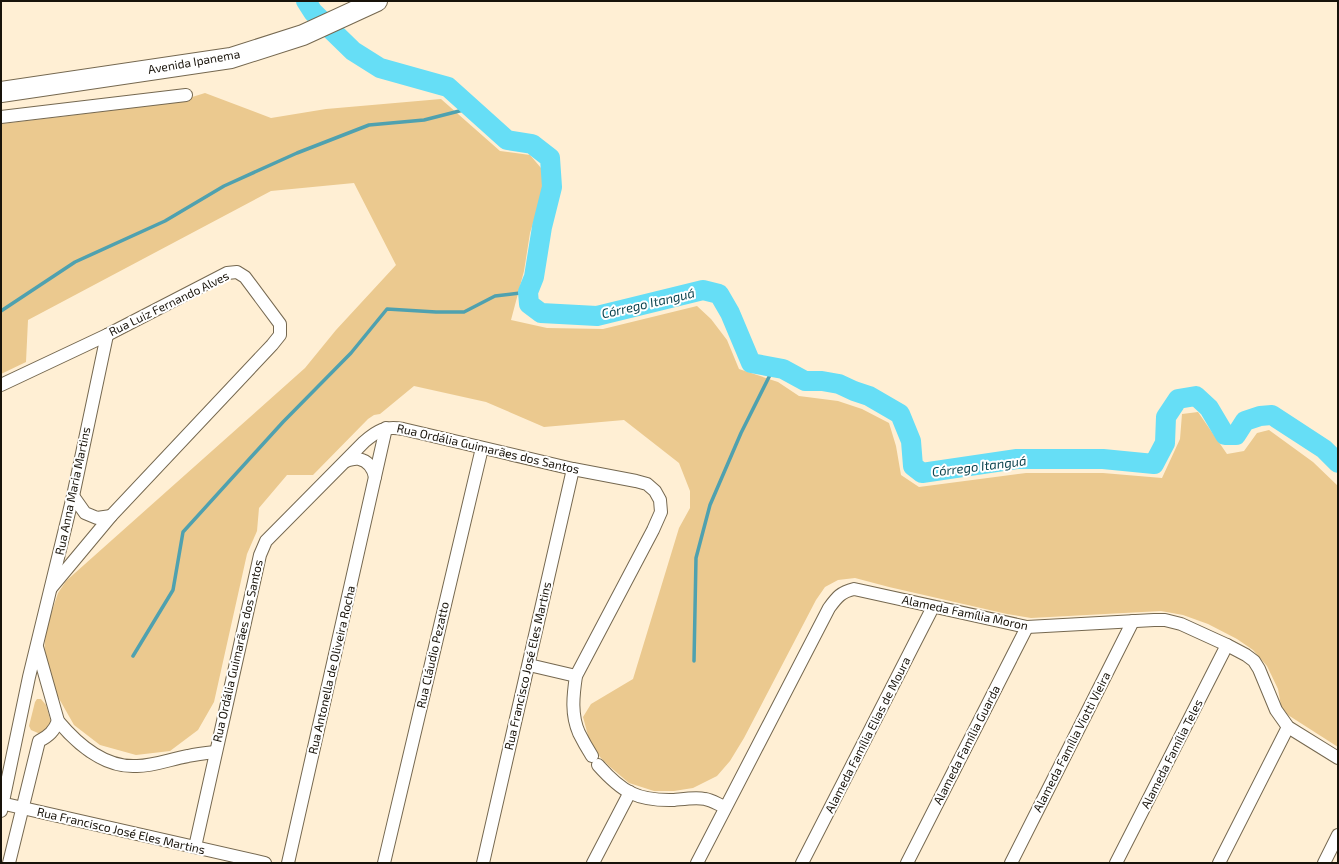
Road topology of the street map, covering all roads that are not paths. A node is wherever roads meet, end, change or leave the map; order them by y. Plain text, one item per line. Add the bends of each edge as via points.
1 (378, 1) edge
2 (1, 92) edge
3 (186, 95) dead end
4 (1, 117) edge
5 (107, 335) junction
6 (1, 385) edge
7 (386, 428) junction
8 (482, 448) junction
9 (346, 461) junction
10 (574, 469) junction
11 (375, 477) junction
12 (73, 496) junction
13 (111, 516) junction
14 (51, 588) junction
15 (933, 607) junction
16 (1133, 621) junction
17 (1027, 627) junction
18 (37, 645) junction
19 (1227, 645) junction
20 (529, 665) junction
21 (576, 676) junction
22 (30, 677) junction
23 (58, 721) junction
24 (1288, 727) junction
25 (43, 738) junction
26 (78, 741) junction
27 (215, 752) junction
28 (1338, 758) edge
29 (630, 792) junction
30 (2, 806) edge
31 (725, 807) junction
32 (22, 808) junction
33 (1338, 835) edge
34 (195, 847) junction
35 (9, 863) edge
36 (265, 863) edge
37 (288, 863) edge
38 (384, 863) edge
39 (483, 863) edge
40 (594, 863) edge
41 (697, 863) edge
42 (802, 863) edge
43 (907, 863) edge
44 (1011, 863) edge
45 (1116, 863) edge
46 (1219, 863) edge
47 (1324, 863) edge

1 - 2 main road, Avenida Ipanema via 303,35 231,58
3 - 4 street
5 - 6 street, Rua Luiz Fernando Alves
5 - 12 street, Rua Anna Maria Martins
5 - 13 street, Rua Luiz Fernando Alves via 227,273 237,272 245,277 280,324 280,334 272,345
7 - 8 street, Rua Ordália Guimarães dos Santos
7 - 9 street, Rua Ordália Guimarães dos Santos via 374,433
7 - 11 street, Rua Antonella de Oliveira Rocha
8 - 10 street, Rua Ordália Guimarães dos Santos
8 - 38 street, Rua Cláudio Pezatto
9 - 11 street via 358,459 368,463 374,470
9 - 27 street, Rua Ordália Guimarães dos Santos via 266,541 260,555
10 - 20 street, Rua Francisco José Eles Martins
10 - 21 street, Rua Ordália Guimarães dos Santos via 647,484 660,500 661,512
11 - 37 street, Rua Antonella de Oliveira Rocha
12 - 13 street via 85,513 97,518
12 - 14 street, Rua Anna Maria Martins
13 - 14 street, Rua Luiz Fernando Alves
14 - 18 street, Rua Anna Maria Martins
15 - 17 street, Alameda Família Moron
15 - 31 street, Alameda Família Moron via 854,589 838,596 829,608
15 - 42 street, Alameda Família Elias de Moura
16 - 17 street, Alameda Família Moron
16 - 19 street, Alameda Família Moron via 1165,620 1181,624
16 - 44 street, Alameda Família Viotti Vieira
17 - 43 street, Alameda Família Guarda
18 - 22 street, Rua Anna Maria Martins
18 - 23 street
19 - 24 street, Alameda Família Moron via 1254,661 1276,710
19 - 45 street, Alameda Família Teles
20 - 21 street
20 - 39 street, Rua Francisco José Eles Martins
21 - 29 street, Rua Ordália Guimarães dos Santos via 573,712 579,733 595,761 613,781
22 - 25 street via 26,733 29,738
22 - 30 street
23 - 25 street via 55,729
23 - 26 street
24 - 28 street, Alameda Família Moron
24 - 46 street
25 - 26 street
25 - 32 street
26 - 27 street via 103,760 121,766 138,766
27 - 34 street, Rua Ordália Guimarães dos Santos
29 - 31 street, Rua Ordália Guimarães dos Santos via 639,797 662,800 705,799
29 - 40 street
30 - 32 street, Rua Francisco José Eles Martins
31 - 41 street, Alameda Família Moron
32 - 34 street, Rua Francisco José Eles Martins
32 - 35 street
33 - 47 street
34 - 36 street, Rua Francisco José Eles Martins

